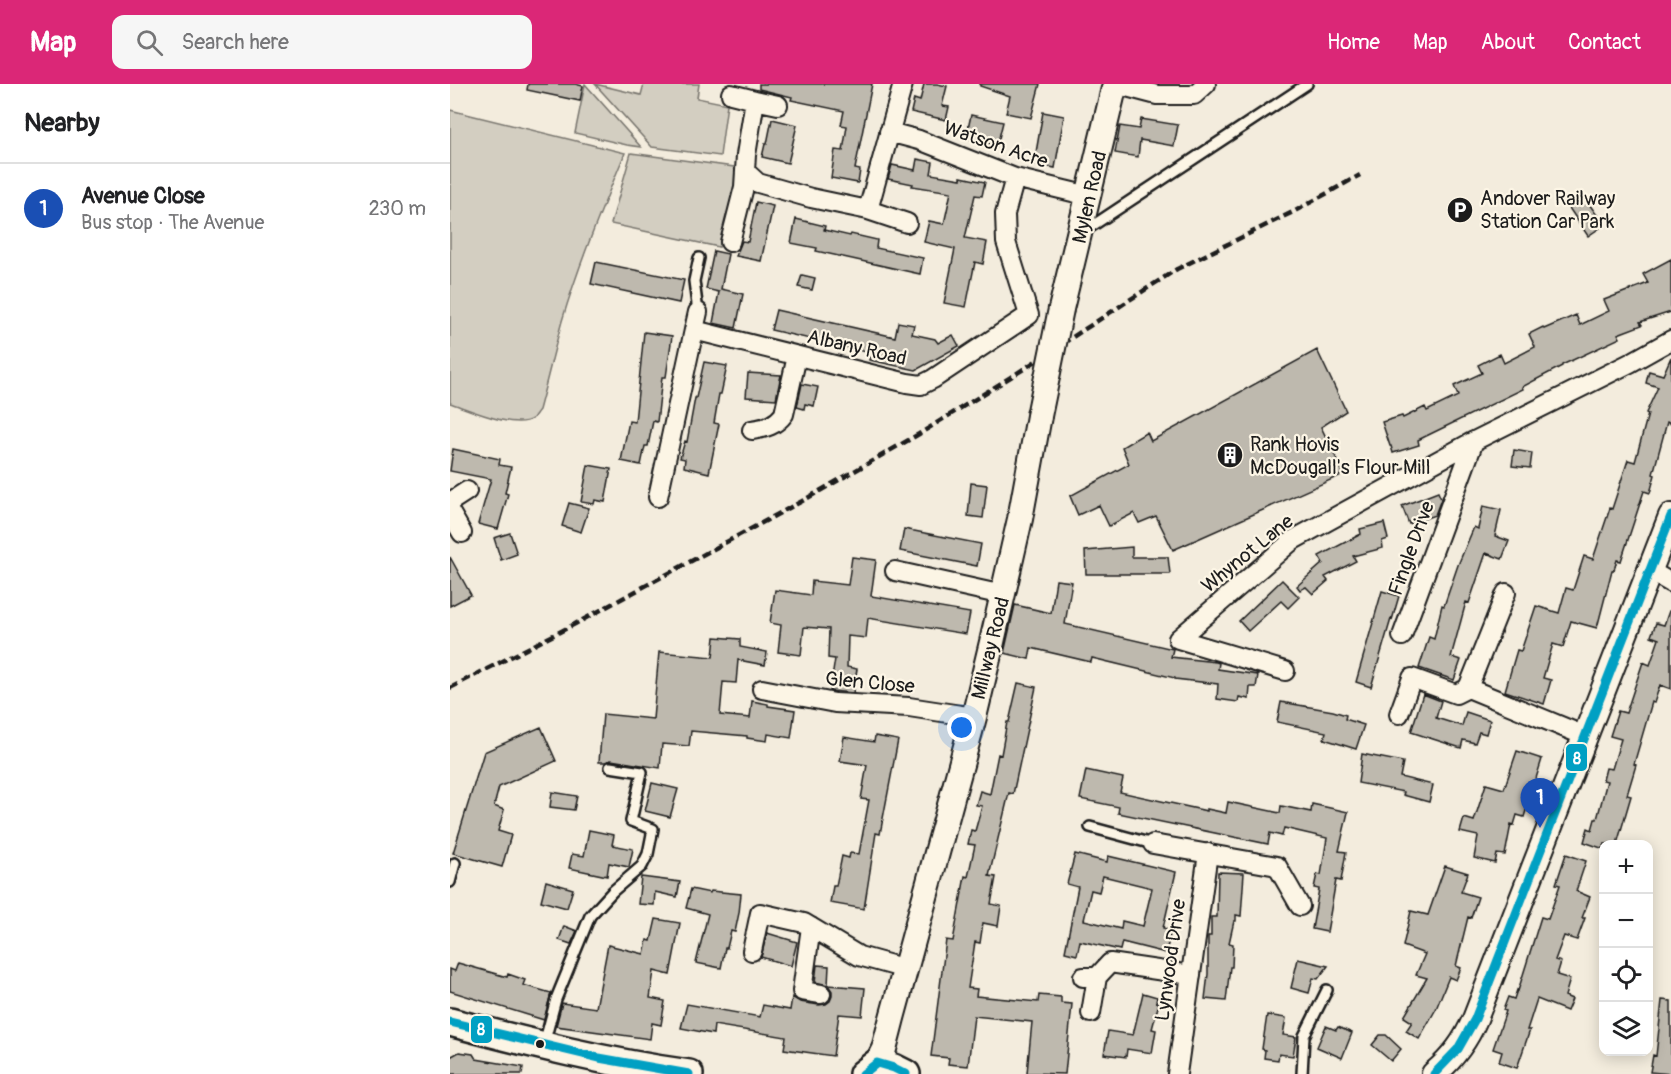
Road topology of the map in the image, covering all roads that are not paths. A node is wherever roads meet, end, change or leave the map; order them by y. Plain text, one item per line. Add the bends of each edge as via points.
1 (1115, 84) edge
2 (1206, 84) edge
3 (1306, 84) edge
4 (902, 86) edge
5 (731, 94) dead end
6 (755, 100) junction
7 (778, 105) dead end
8 (889, 132) junction
9 (746, 172) junction
10 (1015, 178) junction
11 (1089, 196) junction
12 (868, 210) junction
13 (907, 223) dead end
14 (1080, 234) junction
15 (730, 242) dead end
16 (699, 258) dead end
17 (1061, 309) joint
18 (698, 312) joint
19 (694, 330) junction
20 (1671, 339) edge
21 (797, 356) junction
22 (752, 430) dead end
23 (1474, 441) junction
24 (467, 491) dead end
25 (658, 497) dead end
26 (450, 502) edge
27 (450, 512) edge
28 (1671, 516) edge
29 (462, 533) dead end
30 (896, 570) dead end
31 (1649, 570) junction
32 (1671, 583) edge
33 (1003, 595) junction
34 (1499, 600) dead end
35 (1402, 636) dead end
36 (1285, 671) dead end
37 (1468, 688) junction
38 (762, 689) dead end
39 (1399, 714) dead end
40 (974, 717) junction
41 (1585, 735) junction
42 (610, 767) dead end
43 (1090, 827) dead end
44 (1153, 844) joint
45 (1208, 853) junction
46 (455, 863) dead end
47 (450, 882) edge
48 (1300, 906) dead end
49 (811, 927) junction
50 (753, 951) dead end
51 (906, 969) junction
52 (1191, 975) junction
53 (1327, 990) dead end
54 (821, 994) dead end
55 (1091, 1013) dead end
56 (892, 1018) junction
57 (450, 1022) edge
58 (543, 1046) junction
59 (870, 1069) edge
60 (639, 1071) edge
61 (689, 1074) edge
62 (906, 1074) edge
63 (1176, 1074) edge
64 (1302, 1074) edge
65 (1434, 1074) edge

1 - 2 street via 1157,95 1194,95
1 - 11 street, Mylen Road
3 - 14 lane
4 - 8 street
5 - 6 street
6 - 7 street
6 - 9 street
8 - 10 street, Watson Acre
8 - 12 street
9 - 12 street via 758,183
9 - 15 street
10 - 11 street, Watson Acre
10 - 21 street, Albany Road via 1005,214 1006,242 1029,315 921,385
11 - 14 street, Mylen Road
12 - 13 street
14 - 17 street, Mylen Road
16 - 18 lane via 694,281
17 - 33 street, Millway Road, bridge
18 - 19 street
19 - 21 street, Albany Road
19 - 25 street
20 - 23 street, Whynot Lane
21 - 22 street via 784,414 768,427
23 - 35 street, Fingle Drive
23 - 36 street, Whynot Lane via 1293,540 1178,639
24 - 26 street
27 - 29 street
28 - 31 street
30 - 33 street
31 - 32 street
31 - 41 street
33 - 40 street, Millway Road
34 - 37 street
37 - 39 street via 1456,694 1412,678
37 - 41 street
38 - 40 street, Glen Close via 835,703 909,707
40 - 51 street, Millway Road
41 - 65 street via 1472,1027 1460,1048
42 - 58 lane via 642,772 631,821 653,829 648,854 642,866 590,916 556,999
43 - 44 lane
44 - 45 street
45 - 48 street via 1276,866
45 - 52 street, Lynwood Drive
46 - 47 lane
49 - 50 street via 760,913
49 - 51 street via 859,956
49 - 54 street via 802,991
51 - 56 street, Millway Road
52 - 55 street via 1110,963 1090,977
52 - 63 street, Lynwood Drive
53 - 64 lane via 1304,1036
56 - 59 street, Millway Road via 884,1048
56 - 62 street, Millway Road
57 - 58 main road
58 - 60 main road
59 - 62 main road via 894,1068
60 - 61 main road

